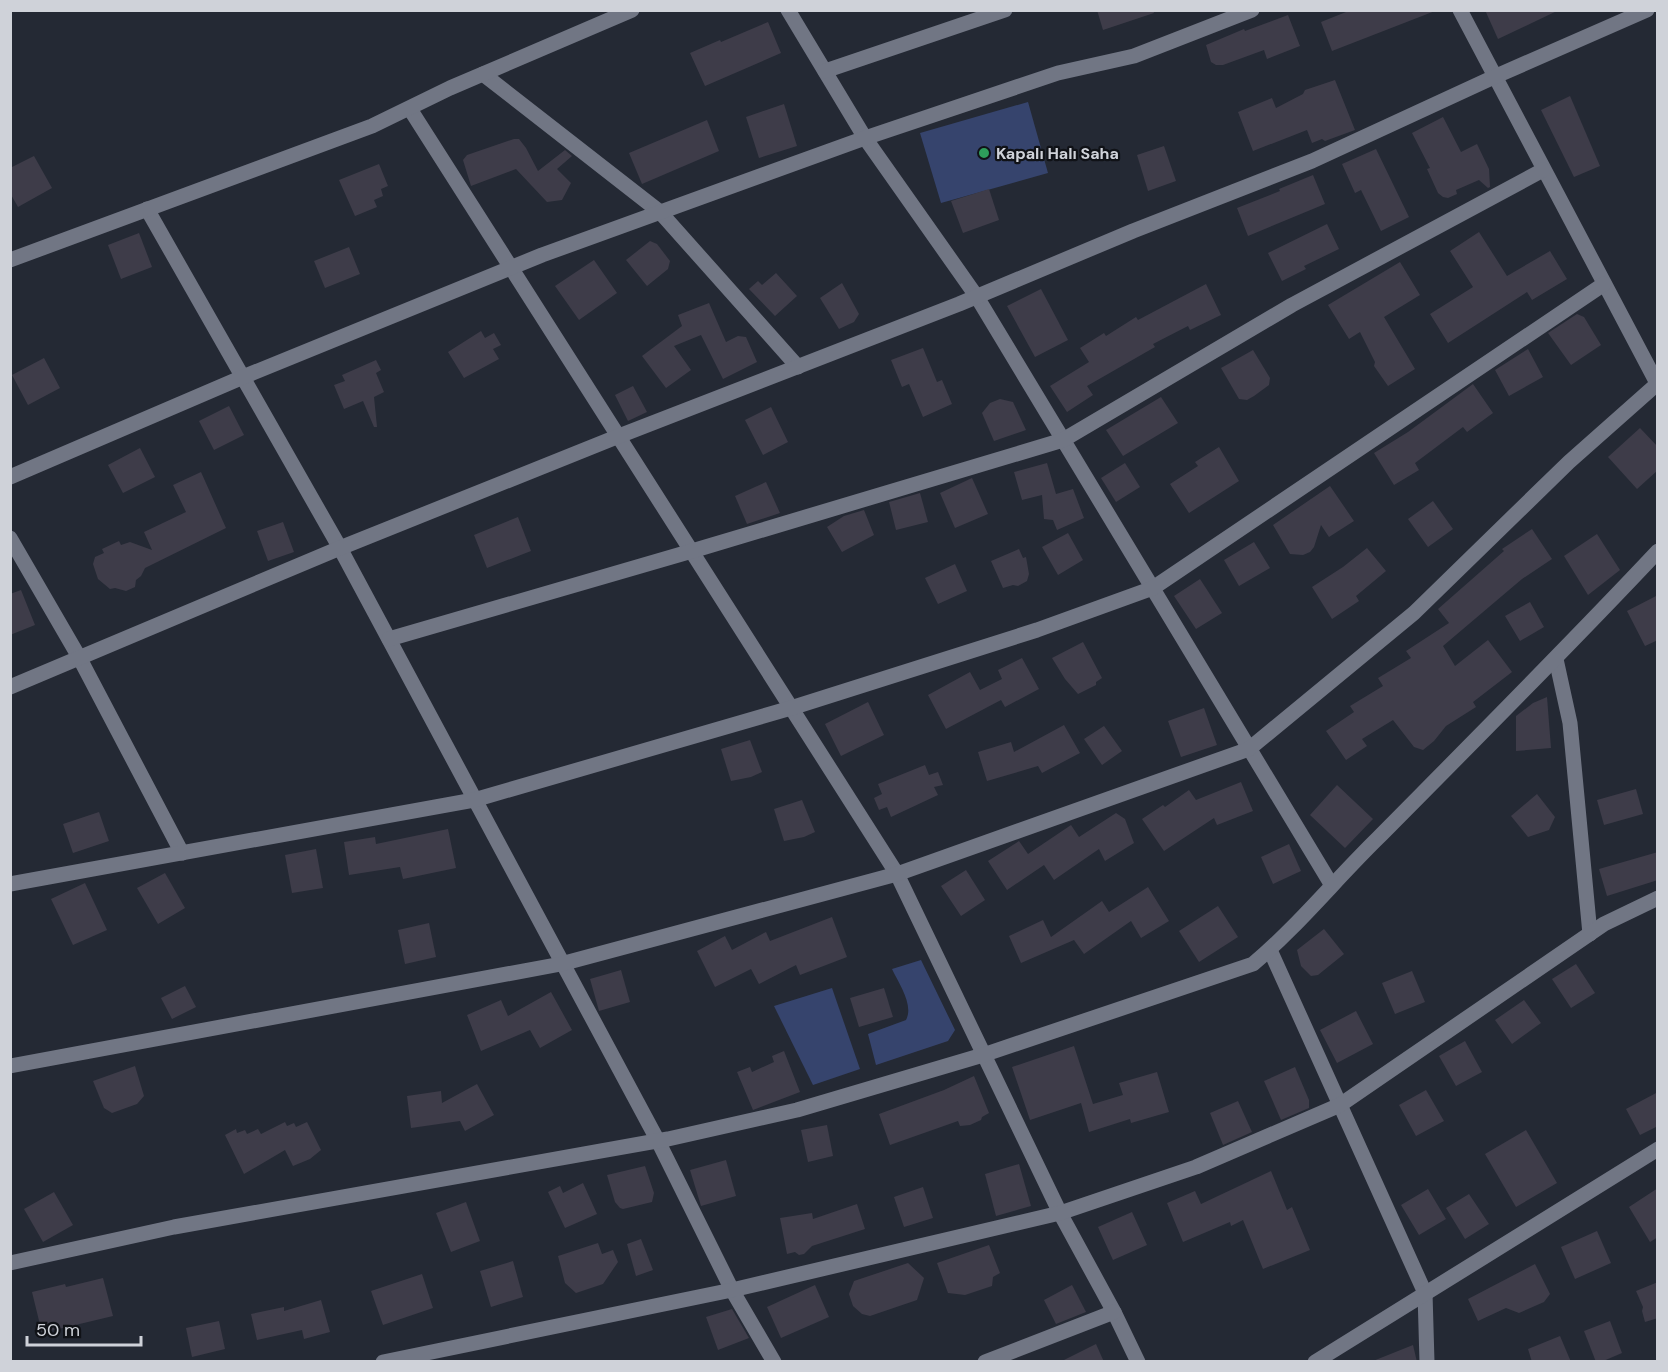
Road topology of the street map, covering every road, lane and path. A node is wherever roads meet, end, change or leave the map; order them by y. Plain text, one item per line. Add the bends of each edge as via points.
1 (632, 10) edge
2 (788, 10) edge
3 (1005, 10) edge
4 (1252, 10) edge
5 (1460, 10) edge
6 (1647, 10) edge
7 (825, 71) junction
8 (483, 74) junction
9 (1494, 77) junction
10 (410, 109) junction
11 (865, 138) junction
12 (1543, 170) junction
13 (147, 209) junction
14 (660, 212) junction
15 (10, 260) edge
16 (511, 267) junction
17 (1604, 284) junction
18 (977, 297) junction
19 (798, 367) junction
20 (243, 377) junction
21 (1657, 384) edge
22 (619, 436) junction
23 (1063, 440) junction
24 (10, 477) edge
25 (10, 538) edge
26 (340, 548) junction
27 (692, 551) junction
28 (1658, 552) edge
29 (1153, 588) junction
30 (388, 639) junction
31 (79, 657) junction
32 (1556, 659) junction
33 (10, 687) edge
34 (791, 708) junction
35 (1249, 749) junction
36 (474, 800) junction
37 (182, 853) junction
38 (897, 874) junction
39 (10, 884) edge
40 (1331, 884) junction
41 (1658, 898) edge
42 (1590, 934) junction
43 (1270, 950) junction
44 (561, 964) junction
45 (983, 1055) junction
46 (11, 1066) edge
47 (1340, 1105) junction
48 (658, 1141) junction
49 (1658, 1149) edge
50 (1060, 1213) junction
51 (10, 1263) edge
52 (732, 1290) junction
53 (1425, 1293) junction
54 (1114, 1312) junction
55 (382, 1362) edge
56 (774, 1362) edge
57 (985, 1362) edge
58 (1138, 1362) edge
59 (1315, 1362) edge
60 (1426, 1362) edge

1 - 8 street
2 - 7 street
3 - 7 street
4 - 11 street via 1134,56 1059,73
5 - 9 street
6 - 9 street
7 - 11 street
8 - 10 street
8 - 14 street
9 - 12 street
9 - 18 street via 1312,160
10 - 13 street
10 - 16 street
11 - 14 street
11 - 18 street
12 - 17 street
12 - 23 street via 1292,304
13 - 15 street
13 - 20 street
14 - 16 street
14 - 19 street
16 - 20 street
16 - 22 street
17 - 21 street
17 - 29 street
18 - 19 street
18 - 23 street
19 - 22 street
20 - 24 street
20 - 26 street
21 - 35 street via 1569,462 1414,613
22 - 26 street
22 - 27 street
23 - 27 street
23 - 29 street
25 - 31 street
26 - 30 street
26 - 31 street
27 - 30 street
27 - 34 street
28 - 32 street
29 - 34 street via 1037,630
29 - 35 street
30 - 36 street
31 - 33 street
31 - 37 street
32 - 40 street
32 - 42 street via 1570,723
34 - 36 street
34 - 38 street
35 - 38 street
35 - 40 street
36 - 37 street
36 - 44 street
37 - 39 street
38 - 44 street
38 - 45 street
40 - 43 street
41 - 42 street
42 - 47 street
43 - 45 street via 1253,964
43 - 47 street
44 - 46 street
44 - 48 street
45 - 48 street via 797,1110
45 - 50 street
47 - 50 street via 1197,1167
47 - 53 street
48 - 51 street via 174,1227
48 - 52 street
49 - 53 street
50 - 52 street
50 - 54 street
52 - 55 street
52 - 56 street
53 - 59 street
53 - 60 street
54 - 57 street
54 - 58 street

